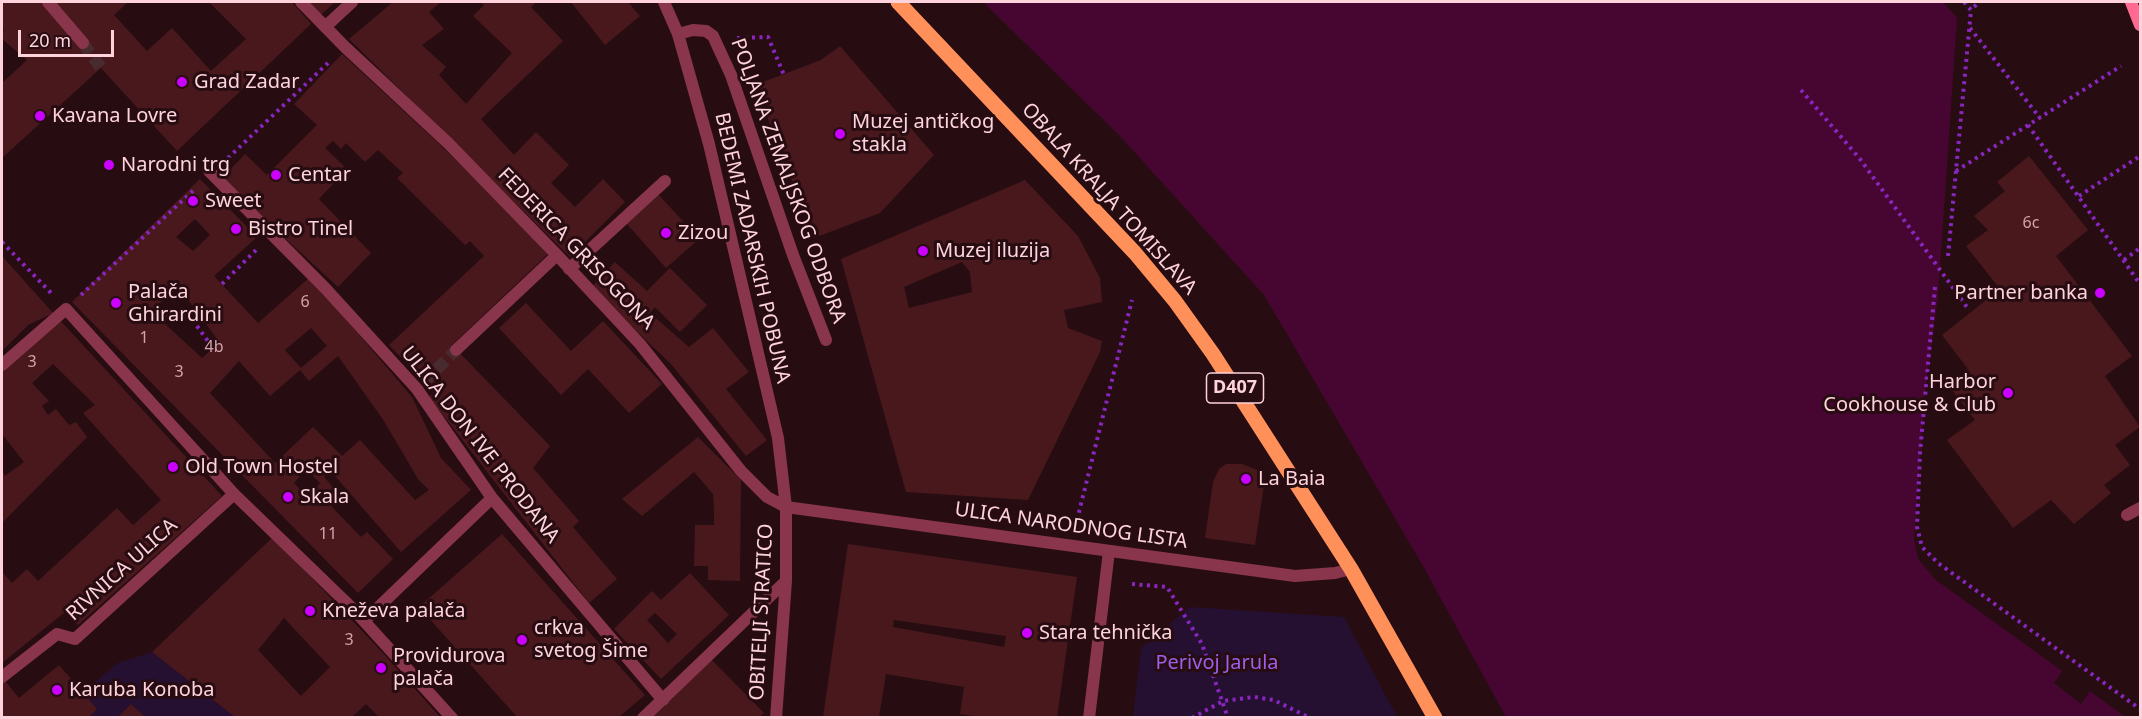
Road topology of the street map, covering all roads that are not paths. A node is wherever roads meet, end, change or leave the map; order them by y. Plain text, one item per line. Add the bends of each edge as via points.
1 (48, 2) edge
2 (301, 2) edge
3 (352, 2) edge
4 (664, 2) edge
5 (898, 2) edge
6 (2132, 2) edge
7 (2140, 26) edge
8 (325, 27) junction
9 (678, 34) junction
10 (83, 42) tunnel mouth
11 (208, 171) dead end
12 (664, 181) dead end
13 (557, 255) junction
14 (569, 269) junction
15 (826, 340) dead end
16 (456, 350) tunnel mouth
17 (2, 365) edge
18 (234, 494) junction
19 (492, 498) junction
20 (786, 507) junction
21 (2140, 508) edge
22 (2127, 515) dead end
23 (1109, 551) junction
24 (1351, 568) junction
25 (786, 581) junction
26 (364, 621) junction
27 (2, 677) edge
28 (663, 700) junction
29 (452, 717) edge
30 (643, 717) edge
31 (776, 717) edge
32 (1089, 717) edge
33 (1435, 717) edge

1 - 10 street
2 - 8 street, FEDERICA GRISOGONA
3 - 8 street
4 - 9 street, BEDEMI ZADARSKIH POBUNA
5 - 24 main road, OBALA KRALJA TOMISLAVA / D407 via 1135,253 1175,301
6 - 7 street
8 - 13 street, FEDERICA GRISOGONA via 448,143
9 - 15 street, POLJANA ZEMALJSKOG ODBORA via 693,30 713,36 731,75
9 - 20 street, BEDEMI ZADARSKIH POBUNA via 709,144 778,438
11 - 19 street, ULICA DON IVE PRODANA via 421,386
12 - 14 street
13 - 14 street, FEDERICA GRISOGONA
13 - 16 street
14 - 20 street, FEDERICA GRISOGONA via 640,344 741,471 767,497
17 - 18 street via 66,309
18 - 26 street
18 - 27 street, RIVNICA ULICA via 75,639 57,633
19 - 26 street
19 - 28 street, ULICA DON IVE PRODANA
20 - 23 street, ULICA NARODNOG LISTA
20 - 25 street, OBITELJI STRATICO
21 - 22 street
23 - 24 street, ULICA NARODNOG LISTA via 1294,576
23 - 32 street
24 - 33 main road, OBALA KRALJA TOMISLAVA / D407
25 - 28 street
25 - 31 street, OBITELJI STRATICO
26 - 29 street
28 - 30 street

